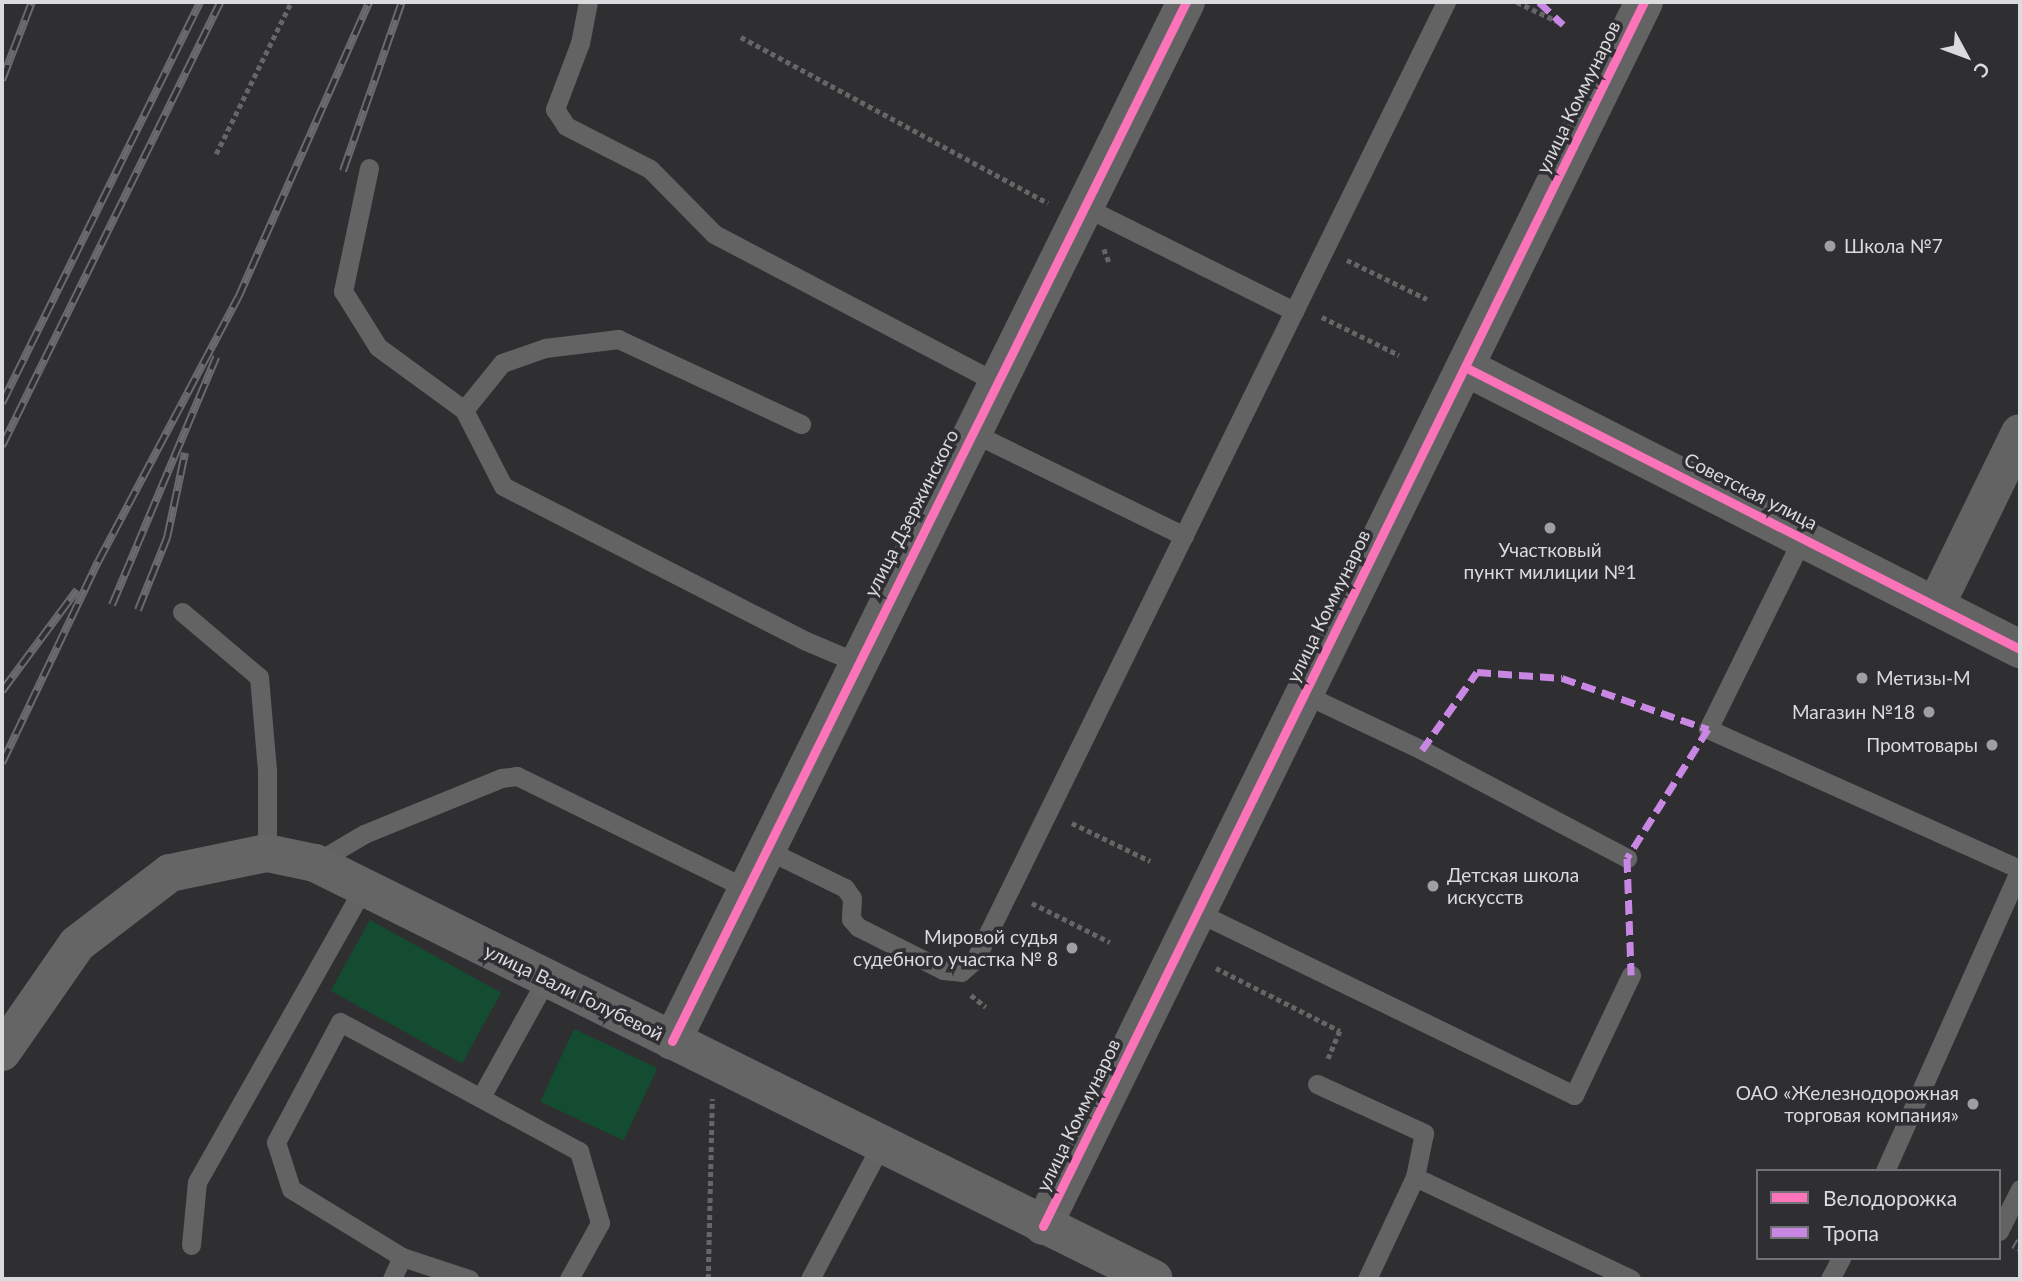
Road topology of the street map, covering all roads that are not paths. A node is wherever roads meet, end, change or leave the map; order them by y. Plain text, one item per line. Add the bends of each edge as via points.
1 (588, 2) edge
2 (1186, 2) edge
3 (1446, 2) edge
4 (1644, 2) edge
5 (369, 167) dead end
6 (1071, 208) junction
7 (1295, 308) junction
8 (1465, 367) junction
9 (996, 382) junction
10 (464, 410) junction
11 (801, 424) dead end
12 (971, 432) junction
13 (2020, 433) edge
14 (1184, 536) junction
15 (1803, 537) junction
16 (1936, 605) junction
17 (182, 612) dead end
18 (2020, 649) edge
19 (856, 662) junction
20 (1304, 694) junction
21 (765, 849) junction
22 (267, 853) junction
23 (1627, 858) dead end
24 (315, 863) junction
25 (2020, 869) edge
26 (746, 888) junction
27 (362, 890) junction
28 (1197, 912) junction
29 (1631, 975) dead end
30 (547, 978) junction
31 (672, 1041) junction
32 (2, 1052) edge
33 (1317, 1083) road end
34 (481, 1097) junction
35 (881, 1145) junction
36 (1886, 1169) edge
37 (1415, 1177) junction
38 (2020, 1189) edge
39 (1043, 1226) junction
40 (2001, 1227) edge
41 (191, 1245) dead end
42 (401, 1257) junction
43 (1840, 1260) edge
44 (392, 1279) edge
45 (469, 1279) edge
46 (569, 1279) edge
47 (810, 1279) edge
48 (1154, 1279) edge
49 (1367, 1279) edge
50 (1631, 1279) edge
51 (1830, 1279) edge

1 - 9 lane via 580,43 555,109 566,126 650,169 714,234
2 - 6 street, улица Дзержинского
3 - 7 lane
4 - 8 street, улица Коммунаров
5 - 10 lane via 343,291 378,347
6 - 7 lane
6 - 9 street, улица Дзержинского
7 - 14 lane
8 - 15 street, Советская улица
8 - 20 street, улица Коммунаров
9 - 12 street, улица Дзержинского
10 - 11 lane via 502,363 545,348 618,339
10 - 19 lane via 503,486
12 - 14 lane
12 - 19 street, улица Дзержинского
13 - 16 street
14 - 21 lane via 975,960 961,972 943,970 858,927 851,919 852,898 845,888
15 - 16 street, Советская улица
15 - 25 lane via 1708,729
16 - 18 street, Советская улица
17 - 22 lane via 259,677 267,770
19 - 21 street, улица Дзержинского
20 - 23 lane
20 - 28 street, улица Коммунаров
21 - 26 street, улица Дзержинского
22 - 24 main road, улица Вали Голубевой
22 - 32 main road, улица Вали Голубевой via 170,873 77,944
24 - 26 lane via 364,834 501,778 517,776
24 - 27 main road, улица Вали Голубевой
25 - 36 lane
26 - 31 street, улица Дзержинского
27 - 30 main road, улица Вали Голубевой
27 - 41 lane via 197,1182
28 - 29 lane via 1574,1095
28 - 39 street, улица Коммунаров
30 - 31 main road, улица Вали Голубевой
30 - 34 lane
31 - 35 main road, улица Вали Голубевой
33 - 37 lane via 1424,1133
34 - 42 lane via 340,1022 276,1142 291,1189
34 - 46 lane via 579,1151 600,1223
35 - 39 main road, улица Вали Голубевой
35 - 47 lane
37 - 49 lane
37 - 50 lane
38 - 40 lane
39 - 48 main road, улица Вали Голубевой
42 - 44 lane
42 - 45 lane
43 - 51 lane

